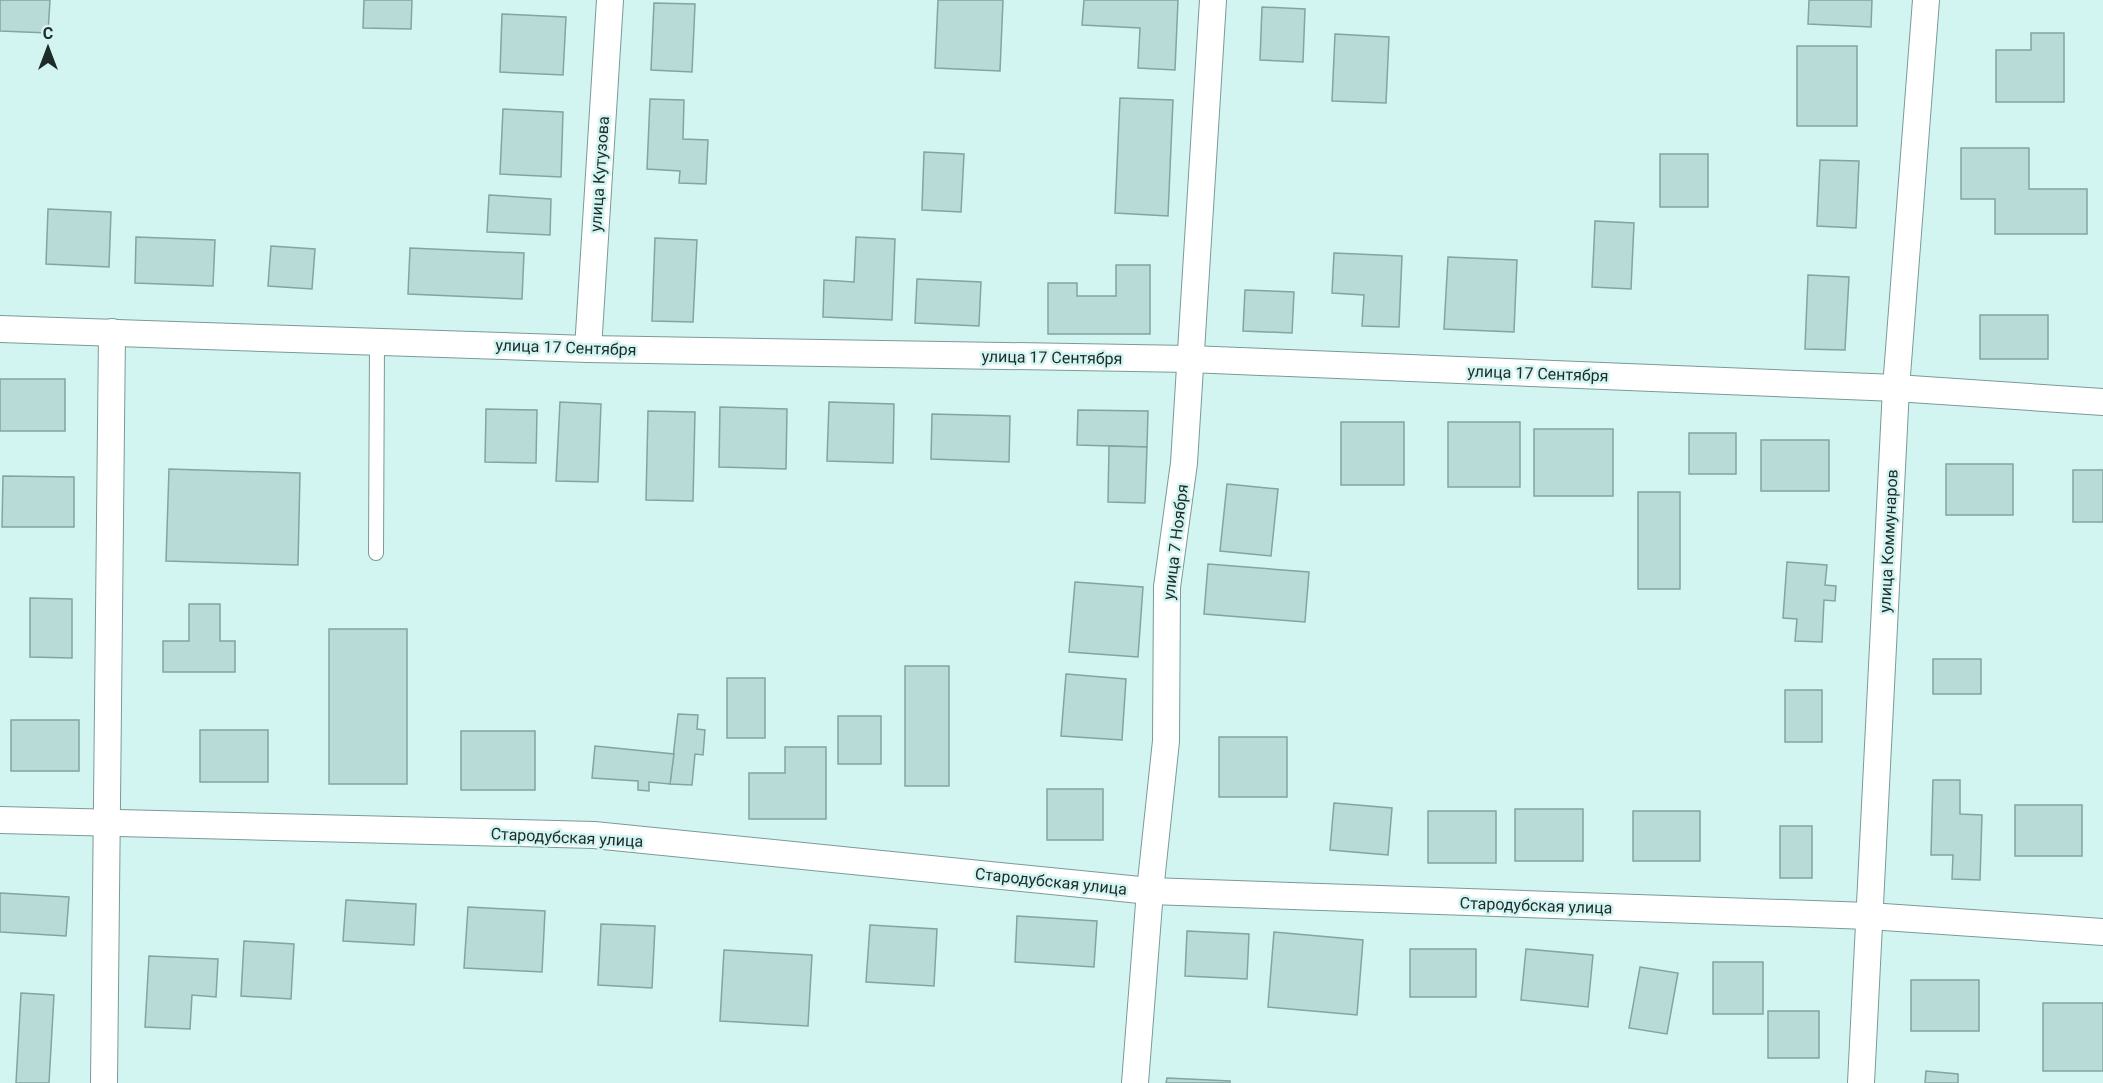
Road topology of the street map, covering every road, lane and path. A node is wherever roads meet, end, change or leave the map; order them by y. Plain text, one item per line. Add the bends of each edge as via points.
1 (610, 0) edge
2 (1213, 0) edge
3 (1926, 0) edge
4 (0, 329) edge
5 (112, 332) junction
6 (377, 341) junction
7 (588, 349) junction
8 (1190, 359) junction
9 (1896, 388) junction
10 (2103, 402) edge
11 (376, 553) dead end
12 (0, 820) edge
13 (105, 822) junction
14 (1150, 891) junction
15 (1869, 916) junction
16 (2103, 932) edge
17 (104, 1083) edge
18 (1136, 1083) edge
19 (1861, 1083) edge

1 - 7 street, улица Кутузова
2 - 8 street, улица 7 Ноября
3 - 9 street, улица Коммунаров
4 - 5 street, улица 17 Сентября
5 - 6 street, улица 17 Сентября
5 - 13 street
6 - 7 street, улица 17 Сентября
6 - 11 lane
7 - 8 street, улица 17 Сентября
8 - 9 street, улица 17 Сентября
8 - 14 street, улица 7 Ноября via 1184,463 1167,588 1166,741
9 - 10 street, улица 17 Сентября
9 - 15 street, улица Коммунаров
12 - 13 street, Стародубская улица
13 - 14 street, Стародубская улица via 594,835
13 - 17 street
14 - 15 street, Стародубская улица
14 - 18 street, улица 7 Ноября
15 - 16 street, Стародубская улица
15 - 19 street, улица Коммунаров

